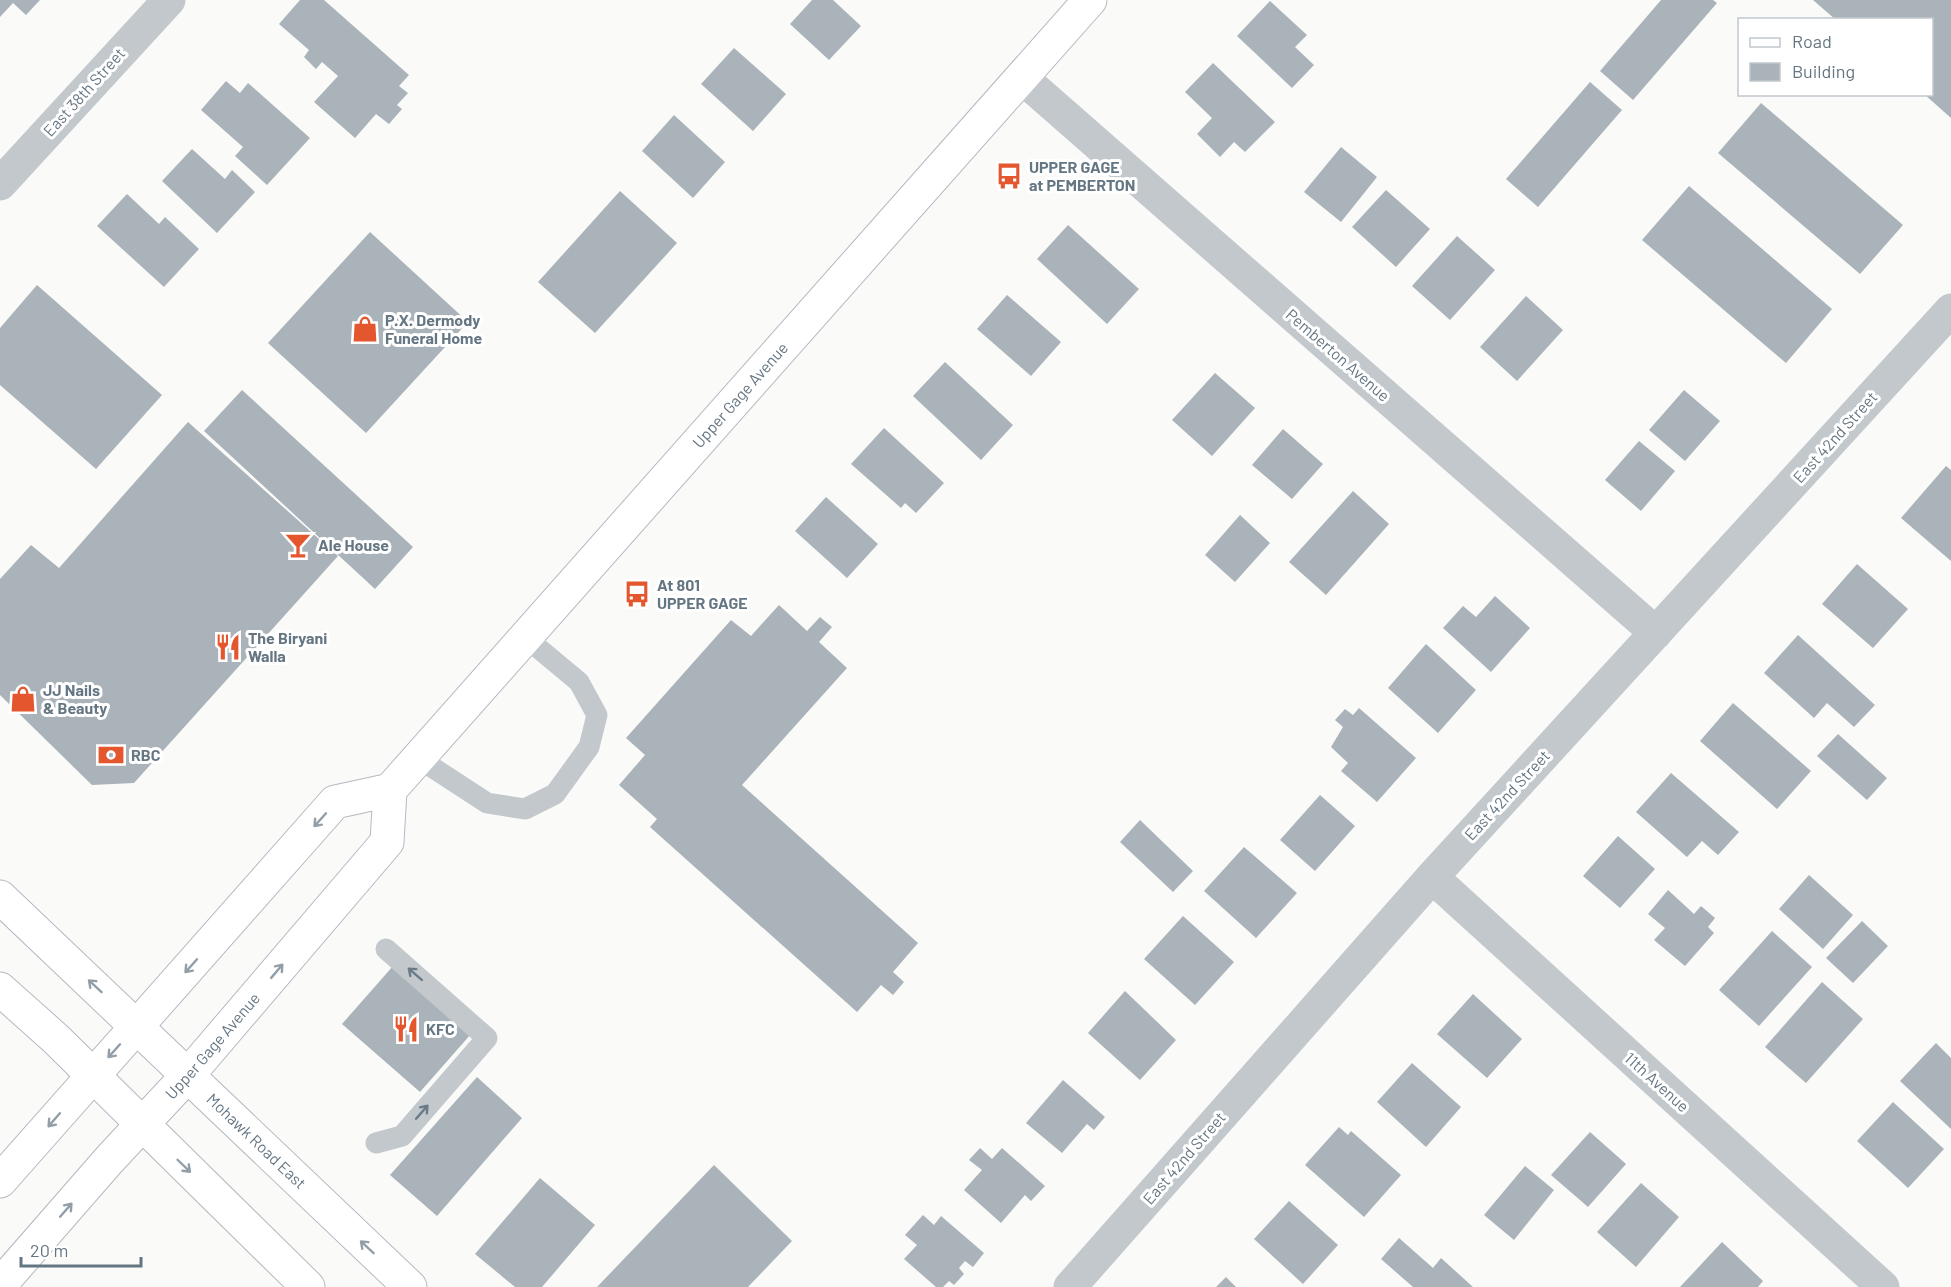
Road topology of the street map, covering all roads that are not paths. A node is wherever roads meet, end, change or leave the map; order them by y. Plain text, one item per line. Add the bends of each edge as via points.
1 (168, 0) edge
2 (1090, 0) edge
3 (1021, 77) junction
4 (0, 184) edge
5 (1951, 310) edge
6 (1656, 633) junction
7 (525, 637) junction
8 (418, 758) junction
9 (390, 790) junction
10 (1432, 877) junction
11 (0, 897) edge
12 (386, 949) dead end
13 (0, 989) edge
14 (137, 1026) junction
15 (188, 1075) junction
16 (92, 1076) junction
17 (142, 1125) junction
18 (376, 1143) dead end
19 (0, 1181) edge
20 (0, 1286) edge
21 (308, 1287) edge
22 (410, 1287) edge
23 (1070, 1287) edge
24 (1883, 1287) edge

1 - 4 street, East 38th Street
2 - 3 main road, Upper Gage Avenue
3 - 6 street, Pemberton Avenue
3 - 7 main road, Upper Gage Avenue
5 - 6 street, East 42nd Street
6 - 10 street, East 42nd Street
7 - 8 main road, Upper Gage Avenue
7 - 8 lane via 579,682 597,715 589,747 555,794 525,809 487,803
8 - 9 main road, Upper Gage Avenue
9 -> 14 main road via 335,802
15 -> 9 main road, Upper Gage Avenue via 387,842
10 - 23 street, East 42nd Street
10 - 24 street, 11th Avenue
14 -> 11 main road, Mohawk Road East
18 -> 12 lane via 402,1136 488,1038
13 - 16 main road
14 - 15 main road, Mohawk Road East
14 -> 16 main road
15 - 17 main road, Upper Gage Avenue
22 -> 15 main road, Mohawk Road East
16 - 17 main road
16 -> 19 main road
20 -> 17 main road, Upper Gage Avenue
17 -> 21 main road

